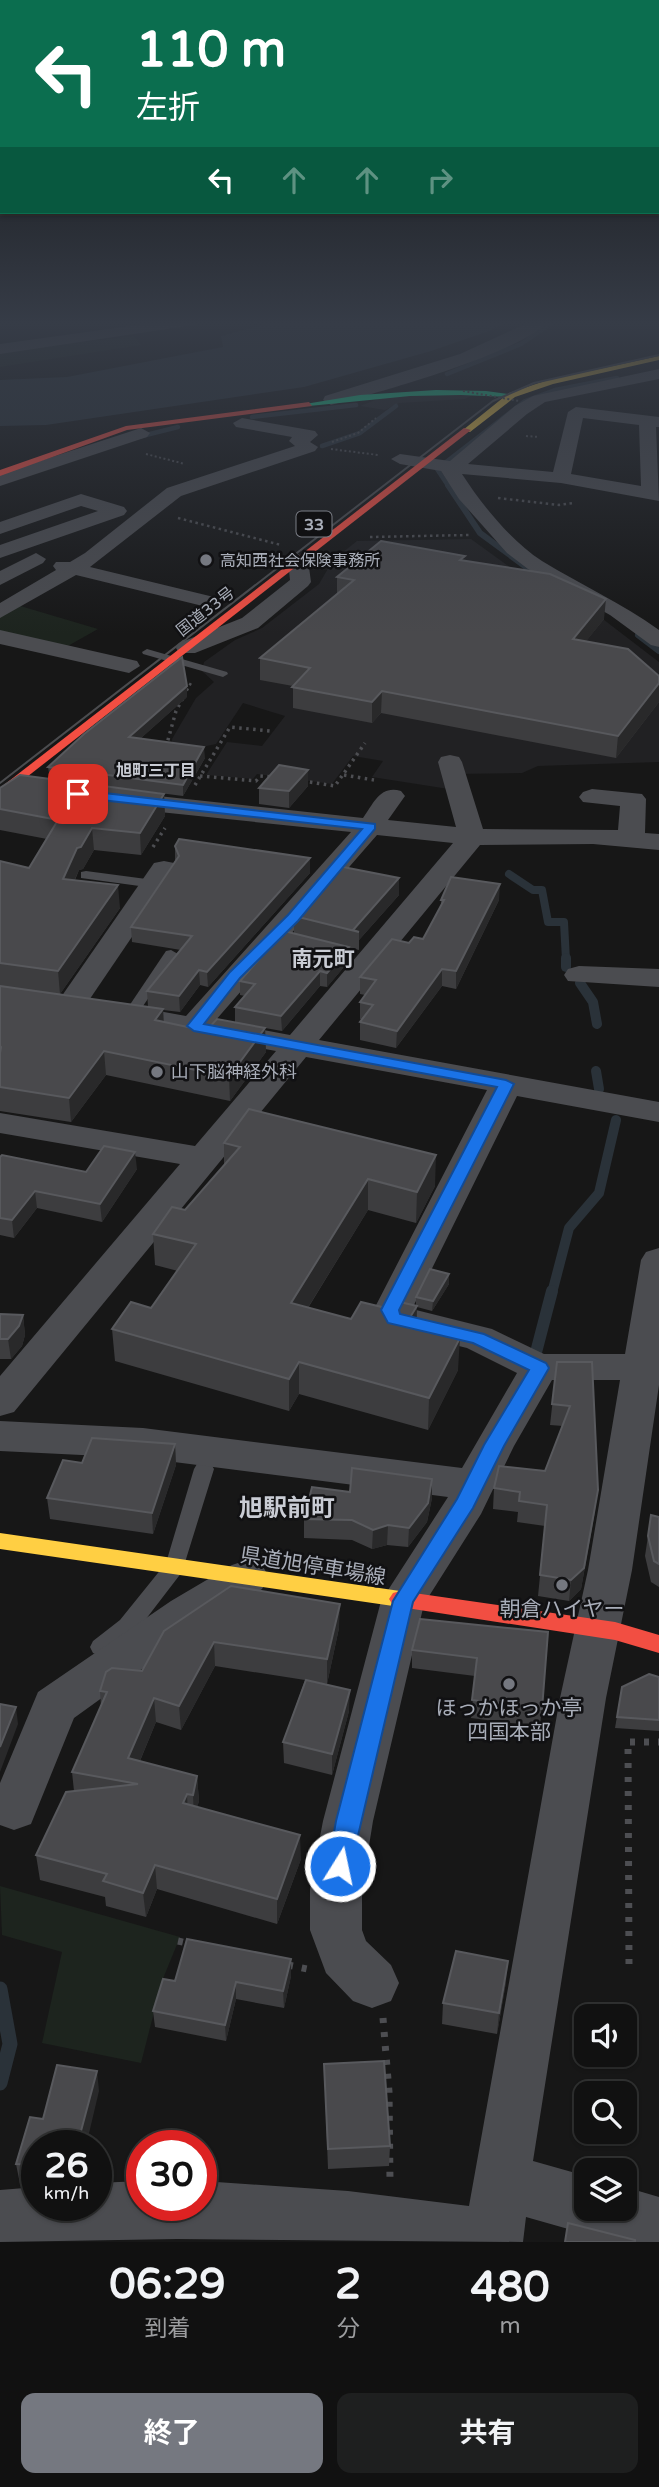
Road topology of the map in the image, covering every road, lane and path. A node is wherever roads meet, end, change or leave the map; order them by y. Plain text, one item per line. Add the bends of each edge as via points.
1 (143, 426) edge
2 (261, 426) edge
3 (367, 426) edge
4 (480, 426) edge
5 (494, 426) edge
6 (573, 426) edge
7 (655, 426) edge
8 (141, 433) dead end
9 (106, 444) junction
10 (312, 447) junction
11 (400, 458) junction
12 (435, 461) junction
13 (383, 471) dead end
14 (0, 473) edge
15 (223, 476) junction
16 (561, 478) junction
17 (0, 480) edge
18 (655, 495) edge
19 (150, 513) junction
20 (0, 528) edge
21 (484, 534) junction
22 (323, 540) junction
23 (3, 548) edge
24 (291, 553) junction
25 (36, 559) junction
26 (73, 569) junction
27 (0, 579) edge
28 (554, 584) junction
29 (216, 598) joint
30 (0, 612) edge
31 (189, 618) dead end
32 (168, 635) dead end
33 (0, 637) edge
34 (659, 640) edge
35 (147, 652) junction
36 (180, 653) junction
37 (659, 660) edge
38 (199, 666) junction
39 (121, 671) joint
40 (223, 674) dead end
41 (270, 731) dead end
42 (365, 743) dead end
43 (450, 762) dead end
44 (200, 776) junction
45 (285, 779) edge
46 (298, 781) edge
47 (5, 787) edge
48 (52, 789) edge
49 (392, 796) dead end
50 (102, 797) edge
51 (592, 797) dead end
52 (137, 802) junction
53 (180, 806) junction
54 (371, 827) junction
55 (472, 836) junction
56 (631, 838) junction
57 (659, 842) edge
58 (86, 875) dead end
59 (159, 876) junction
60 (171, 954) dead end
61 (579, 975) dead end
62 (659, 978) edge
63 (35, 1002) edge
64 (71, 1006) junction
65 (130, 1015) junction
66 (194, 1026) junction
67 (296, 1044) junction
68 (506, 1084) junction
69 (659, 1112) edge
70 (0, 1123) edge
71 (202, 1158) junction
72 (659, 1260) edge
73 (540, 1368) junction
74 (647, 1370) edge
75 (0, 1402) edge
76 (0, 1436) edge
77 (204, 1469) dead end
78 (475, 1485) junction
79 (0, 1541) edge
80 (175, 1566) junction
81 (247, 1577) junction
82 (403, 1601) junction
83 (172, 1602) junction
84 (597, 1628) junction
85 (659, 1644) edge
86 (659, 1742) edge
87 (7, 1807) edge
88 (178, 1941) dead end
89 (204, 1947) edge
90 (282, 1964) edge
91 (629, 1964) dead end
92 (372, 1983) junction
93 (500, 2180) junction
94 (574, 2202) edge
95 (0, 2219) edge
96 (637, 2220) edge
97 (659, 2226) edge
98 (392, 2233) edge
99 (494, 2241) edge

1 - 14 main road
2 - 10 street via 309,435 298,441
3 - 10 path via 358,433
4 - 12 main road, 33
5 - 12 street
6 - 16 street
7 - 18 street
8 - 9 street
9 - 15 path
9 - 17 street
10 - 11 path
10 - 15 street
11 - 12 street
11 - 13 main road
12 - 16 street
12 - 21 street via 451,473
12 - 22 main road, 33
15 - 19 street via 174,492
16 - 18 street
19 - 24 path
19 - 26 street
20 - 23 street via 81,500 117,511
21 - 22 path
21 - 28 street via 506,562
22 - 24 main road, 33
23 - 25 street
24 - 36 street via 301,582 250,623
25 - 26 street
25 - 27 street
26 - 29 street
26 - 30 street
28 - 34 street via 618,610
28 - 37 street
29 - 31 main road, 国道33号
32 - 35 main road, 国道33号
33 - 39 street
35 - 36 lane
35 - 39 main road, 国道33号
36 - 38 lane
36 - 47 main road, 国道33号
38 - 40 lane
38 - 52 path via 176,711 158,780
41 - 44 path via 230,727
42 - 46 path via 335,786
43 - 55 street
44 - 45 path
44 - 53 path
47 - 48 street
49 - 54 street
50 - 52 street
51 - 56 street via 633,799
52 - 53 street
53 - 54 street
53 - 59 path via 145,861
54 - 55 street
54 - 66 street
55 - 56 street
55 - 67 street via 361,958
56 - 57 street
58 - 59 lane
59 - 64 street
60 - 65 lane
61 - 62 street
63 - 64 street
64 - 65 street
65 - 66 street
66 - 67 street
67 - 68 street
67 - 71 street
68 - 69 street
68 - 73 street via 390,1310 394,1318 478,1338
70 - 71 street
71 - 75 street
72 - 74 street
73 - 74 street
73 - 78 street
74 - 84 street
76 - 78 street via 143,1443
77 - 80 lane
78 - 82 street
79 - 80 main road, 県道旭停車場線
80 - 81 main road, 県道旭停車場線
80 - 83 lane
81 - 82 main road, 県道旭停車場線
81 - 83 street
82 - 84 main road, 県道旭停車場線
82 - 92 street via 348,1821 336,1889 336,1930 345,1955
83 - 87 street via 66,1685
84 - 85 main road, 県道旭停車場線
84 - 93 street
86 - 91 path via 628,1742
88 - 89 path
90 - 92 path
92 - 98 path via 382,2007 385,2035
93 - 94 street
93 - 99 street
95 - 98 street via 82,2211 202,2210
96 - 97 street
98 - 99 street

